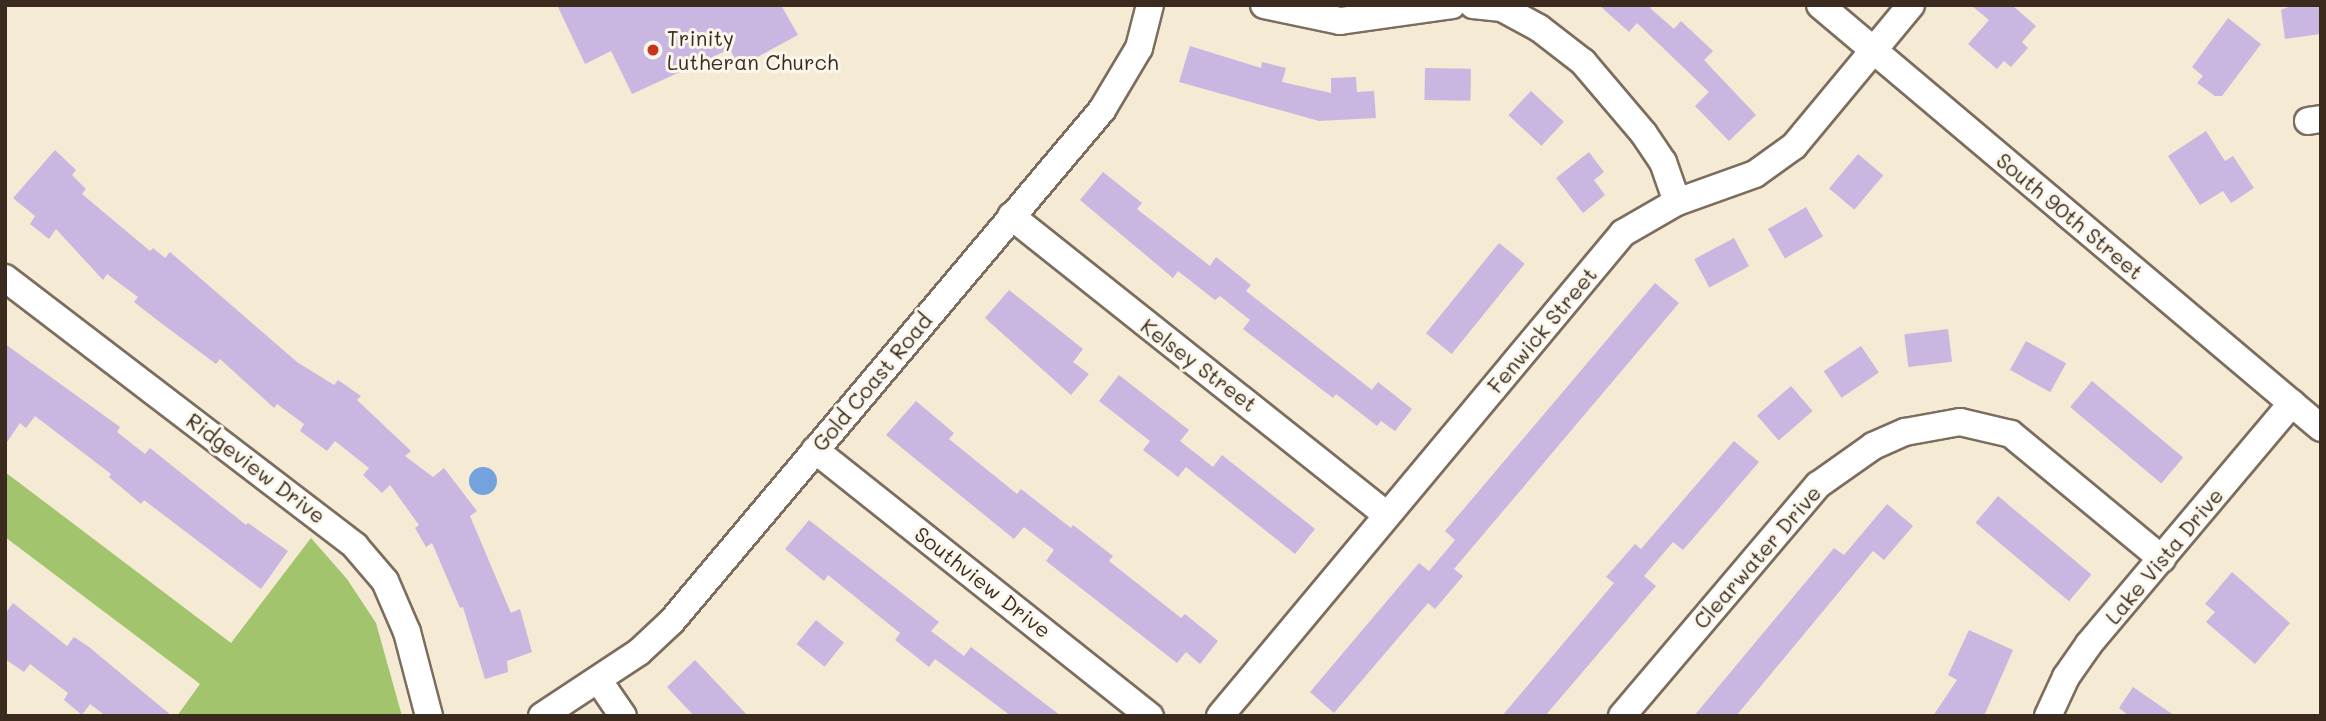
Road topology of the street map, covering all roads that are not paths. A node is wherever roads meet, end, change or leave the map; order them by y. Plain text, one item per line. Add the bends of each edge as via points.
1 (1150, 5) edge
2 (1264, 5) edge
3 (1452, 5) edge
4 (1473, 5) edge
5 (1820, 5) edge
6 (1911, 5) edge
7 (1387, 10) edge
8 (1873, 50) junction
9 (1677, 202) junction
10 (1011, 216) junction
11 (5, 278) edge
12 (2291, 404) junction
13 (2321, 428) edge
14 (815, 450) junction
15 (1387, 515) junction
16 (2162, 559) junction
17 (599, 681) junction
18 (429, 716) edge
19 (542, 716) edge
20 (623, 716) edge
21 (1150, 716) edge
22 (1220, 716) edge
23 (1622, 716) edge
24 (2048, 716) edge

1 - 10 street, Gold Coast Road via 1139,48 1122,80
2 - 7 street via 1340,21
3 - 7 street
4 - 9 street via 1502,8 1539,28 1583,62 1644,134 1662,162
5 - 8 street, South 90th Street
6 - 8 street, Fenwick Street
8 - 9 street, Fenwick Street via 1794,146 1755,174
8 - 12 street, South 90th Street
9 - 15 street, Fenwick Street via 1623,233
10 - 14 street, Gold Coast Road
10 - 15 street, Kelsey Street
11 - 18 street, Ridgeview Drive via 355,546 390,594 407,632
12 - 13 street, South 90th Street
12 - 16 street, Lake Vista Drive
14 - 17 street, Gold Coast Road via 672,621
14 - 21 street, Southview Drive
15 - 22 street, Fenwick Street
16 - 23 street, Clearwater Drive via 2011,434 1960,422 1905,432 1840,467 1808,495
16 - 24 street, Lake Vista Drive via 2077,660
17 - 19 street, Gold Coast Road
17 - 20 street

